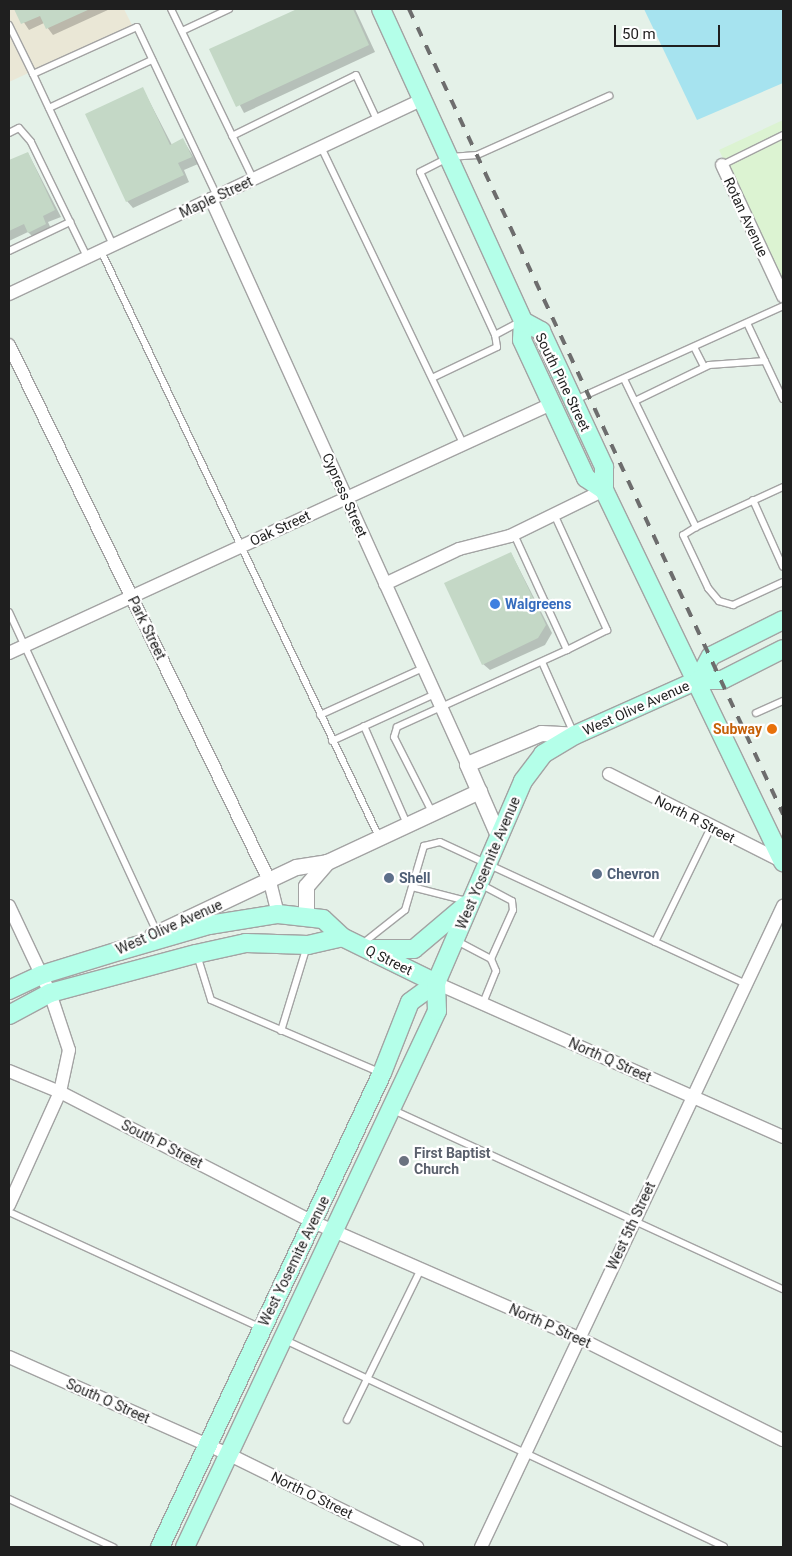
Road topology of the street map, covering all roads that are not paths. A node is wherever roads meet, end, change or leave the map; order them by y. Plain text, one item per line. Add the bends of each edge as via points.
1 (171, 9) edge
2 (229, 9) edge
3 (381, 9) edge
4 (9, 25) edge
5 (182, 31) junction
6 (152, 60) junction
7 (33, 74) junction
8 (609, 96) dead end
9 (423, 99) junction
10 (49, 108) junction
11 (377, 120) junction
12 (9, 133) edge
13 (783, 135) edge
14 (232, 136) junction
15 (321, 147) junction
16 (450, 157) junction
17 (722, 165) joint
18 (253, 179) junction
19 (214, 198) junction
20 (70, 222) junction
21 (107, 248) junction
22 (9, 251) edge
23 (87, 257) junction
24 (9, 294) edge
25 (783, 296) edge
26 (783, 306) edge
27 (747, 323) junction
28 (523, 324) junction
29 (495, 336) junction
30 (9, 345) edge
31 (694, 347) junction
32 (765, 361) junction
33 (704, 367) junction
34 (432, 378) junction
35 (624, 379) junction
36 (783, 398) edge
37 (573, 401) junction
38 (635, 401) junction
39 (552, 404) junction
40 (463, 443) junction
41 (604, 486) junction
42 (783, 487) edge
43 (346, 497) junction
44 (753, 500) junction
45 (554, 514) junction
46 (696, 527) junction
47 (514, 534) junction
48 (240, 546) junction
49 (783, 567) edge
50 (783, 582) edge
51 (385, 584) junction
52 (131, 597) junction
53 (9, 612) edge
54 (783, 620) edge
55 (25, 646) junction
56 (783, 649) edge
57 (567, 650) junction
58 (9, 654) edge
59 (542, 662) junction
60 (423, 668) junction
61 (698, 680) junction
62 (435, 694) junction
63 (783, 701) edge
64 (443, 708) junction
65 (756, 713) dead end
66 (320, 715) junction
67 (364, 726) junction
68 (575, 736) junction
69 (332, 741) junction
70 (467, 764) junction
71 (608, 774) dead end
72 (479, 791) junction
73 (433, 813) junction
74 (407, 826) junction
75 (710, 829) junction
76 (497, 833) junction
77 (380, 839) junction
78 (327, 862) junction
79 (783, 862) edge
80 (485, 863) junction
81 (270, 882) junction
82 (477, 882) junction
83 (412, 887) junction
84 (470, 901) junction
85 (9, 906) edge
86 (783, 906) edge
87 (278, 914) junction
88 (306, 916) junction
89 (157, 933) junction
90 (342, 937) junction
91 (455, 940) junction
92 (655, 942) junction
93 (308, 945) junction
94 (361, 947) junction
95 (119, 951) junction
96 (196, 954) junction
97 (491, 959) junction
98 (41, 975) junction
99 (436, 982) junction
100 (744, 983) junction
101 (9, 990) edge
102 (50, 993) junction
103 (483, 1004) junction
104 (9, 1015) edge
105 (281, 1031) junction
106 (9, 1071) edge
107 (382, 1073) junction
108 (60, 1092) junction
109 (691, 1096) junction
110 (391, 1108) junction
111 (783, 1137) edge
112 (9, 1206) edge
113 (9, 1212) edge
114 (633, 1220) junction
115 (313, 1222) junction
116 (335, 1230) junction
117 (421, 1269) junction
118 (783, 1288) edge
119 (262, 1328) junction
120 (282, 1338) junction
121 (579, 1338) junction
122 (9, 1357) edge
123 (367, 1379) junction
124 (346, 1420) dead end
125 (783, 1440) edge
126 (206, 1446) junction
127 (228, 1454) junction
128 (524, 1454) junction
129 (9, 1499) edge
130 (113, 1547) edge
131 (160, 1547) edge
132 (185, 1547) edge
133 (417, 1547) edge
134 (481, 1547) edge
135 (724, 1547) edge

1 - 5 lane
2 - 5 lane
3 - 9 main road, South Pine Street
4 - 7 lane
5 - 14 lane
6 - 7 lane via 137,27
6 - 10 lane
6 - 19 lane
7 - 10 lane
8 - 16 lane via 477,155
9 - 11 street, Maple Street
9 - 16 main road, South Pine Street
10 - 21 lane
11 - 14 lane via 356,75
11 - 15 street, Maple Street
12 - 20 lane via 19,128 31,142
13 - 17 lane
14 - 18 lane
15 - 18 street, Maple Street
15 - 34 lane
16 - 28 main road, South Pine Street
16 - 29 lane via 420,172
17 - 25 street, Rotan Avenue
18 - 19 street, Maple Street
19 - 21 street, Maple Street
19 - 43 street, Cypress Street
20 - 22 lane
20 - 23 lane
21 - 23 street, Maple Street
21 - 48 lane
23 - 24 street, Maple Street
26 - 27 lane
27 - 31 lane
27 - 32 lane
28 - 29 lane
28 - 37 main road, South Pine Street via 541,331
28 - 39 main road via 522,340
29 - 34 lane via 497,347
30 - 52 street, Park Street
31 - 33 lane
31 - 35 lane
32 - 33 lane
32 - 36 lane
33 - 38 lane
34 - 40 lane
35 - 37 lane
35 - 38 lane
37 - 41 main road, South Pine Street via 604,468
38 - 46 lane
39 - 40 street, Oak Street
39 - 41 main road via 586,478
40 - 43 street, Oak Street
41 - 45 street
41 - 61 main road, South Pine Street
42 - 44 lane
43 - 48 street, Oak Street
43 - 51 street, Cypress Street
44 - 46 lane
44 - 49 lane
45 - 47 street
45 - 57 lane via 607,630
46 - 50 lane via 683,535 708,588 719,601 733,604
47 - 51 street via 459,549
47 - 57 lane
48 - 52 street, Oak Street
48 - 66 lane
51 - 60 street, Cypress Street
52 - 55 street, Oak Street
52 - 81 street, Park Street
53 - 55 lane
54 - 61 main road via 711,656
55 - 58 street, Oak Street
55 - 89 lane
56 - 61 main road via 722,680
57 - 59 lane
59 - 64 lane
59 - 68 lane
60 - 62 street, Cypress Street
60 - 66 lane
61 - 68 main road, West Olive Avenue
61 - 79 main road, South Pine Street
62 - 64 street, Cypress Street
62 - 67 lane
63 - 65 lane
64 - 70 street, Cypress Street
64 - 73 lane via 397,727 393,733
66 - 69 lane
67 - 69 lane
67 - 74 lane
68 - 70 street via 542,733
68 - 76 main road, West Yosemite Avenue via 543,754
69 - 77 lane
70 - 72 street, Cypress Street
71 - 75 street, North R Street
72 - 73 street, West Olive Avenue
72 - 76 street, Cypress Street
73 - 74 street, West Olive Avenue
74 - 77 street, West Olive Avenue
75 - 79 street, North R Street
75 - 92 lane
76 - 80 main road, West Yosemite Avenue
77 - 78 street, West Olive Avenue
78 - 81 street, West Olive Avenue via 296,868
78 - 88 street, West Olive Avenue via 306,886
80 - 82 main road, West Yosemite Avenue
80 - 83 lane via 440,842 432,843 424,846
80 - 92 lane
81 - 87 street, Park Street
81 - 89 street, West Olive Avenue
82 - 84 main road, West Yosemite Avenue
82 - 97 lane via 512,901 513,910
83 - 84 lane
83 - 94 lane via 405,910
84 - 91 main road, West Yosemite Avenue
84 - 94 main road via 414,949
85 - 98 street
86 - 100 street, West 5th Street
87 - 88 main road, Q Street
87 - 95 main road, Q Street via 209,926
87 - 96 main road via 270,925 200,946
88 - 90 main road, Q Street via 323,919
89 - 95 street, West Olive Avenue
90 - 93 main road
90 - 94 main road, Q Street
91 - 97 lane
91 - 99 main road, West Yosemite Avenue
92 - 100 lane
93 - 96 main road, West Olive Avenue via 246,943
93 - 105 lane
94 - 99 main road, Q Street
95 - 98 main road, West Olive Avenue
96 - 102 main road, West Olive Avenue
96 - 105 lane via 211,1000
97 - 103 lane via 496,971
98 - 101 main road, West Olive Avenue
98 - 102 street
99 - 103 street, North Q Street
99 - 107 main road, West Yosemite Avenue via 410,1002
99 - 110 main road, West Yosemite Avenue via 437,1011
100 - 109 street, West 5th Street
102 - 104 main road, West Olive Avenue
102 - 108 street via 69,1050
103 - 109 street, North Q Street
105 - 107 lane
106 - 108 street, South P Street
107 - 115 main road, West Yosemite Avenue
108 - 112 street
108 - 115 street, South P Street
109 - 111 street, North Q Street
109 - 114 street, West 5th Street
110 - 114 lane
110 - 116 main road, West Yosemite Avenue
113 - 119 lane
114 - 118 lane
114 - 121 street, West 5th Street
115 - 116 street, North P Street
115 - 119 main road, West Yosemite Avenue
116 - 117 street, North P Street
116 - 120 main road, West Yosemite Avenue
117 - 121 street, North P Street
117 - 123 lane
119 - 126 main road, West Yosemite Avenue
120 - 123 lane
120 - 127 main road, West Yosemite Avenue
121 - 125 street, North P Street
121 - 128 street, West 5th Street
122 - 126 street, South O Street
123 - 124 lane
123 - 128 lane
126 - 127 street, North O Street
126 - 131 main road, West Yosemite Avenue
127 - 132 main road, West Yosemite Avenue
127 - 133 street, North O Street
128 - 134 street, West 5th Street
128 - 135 lane
129 - 130 lane

